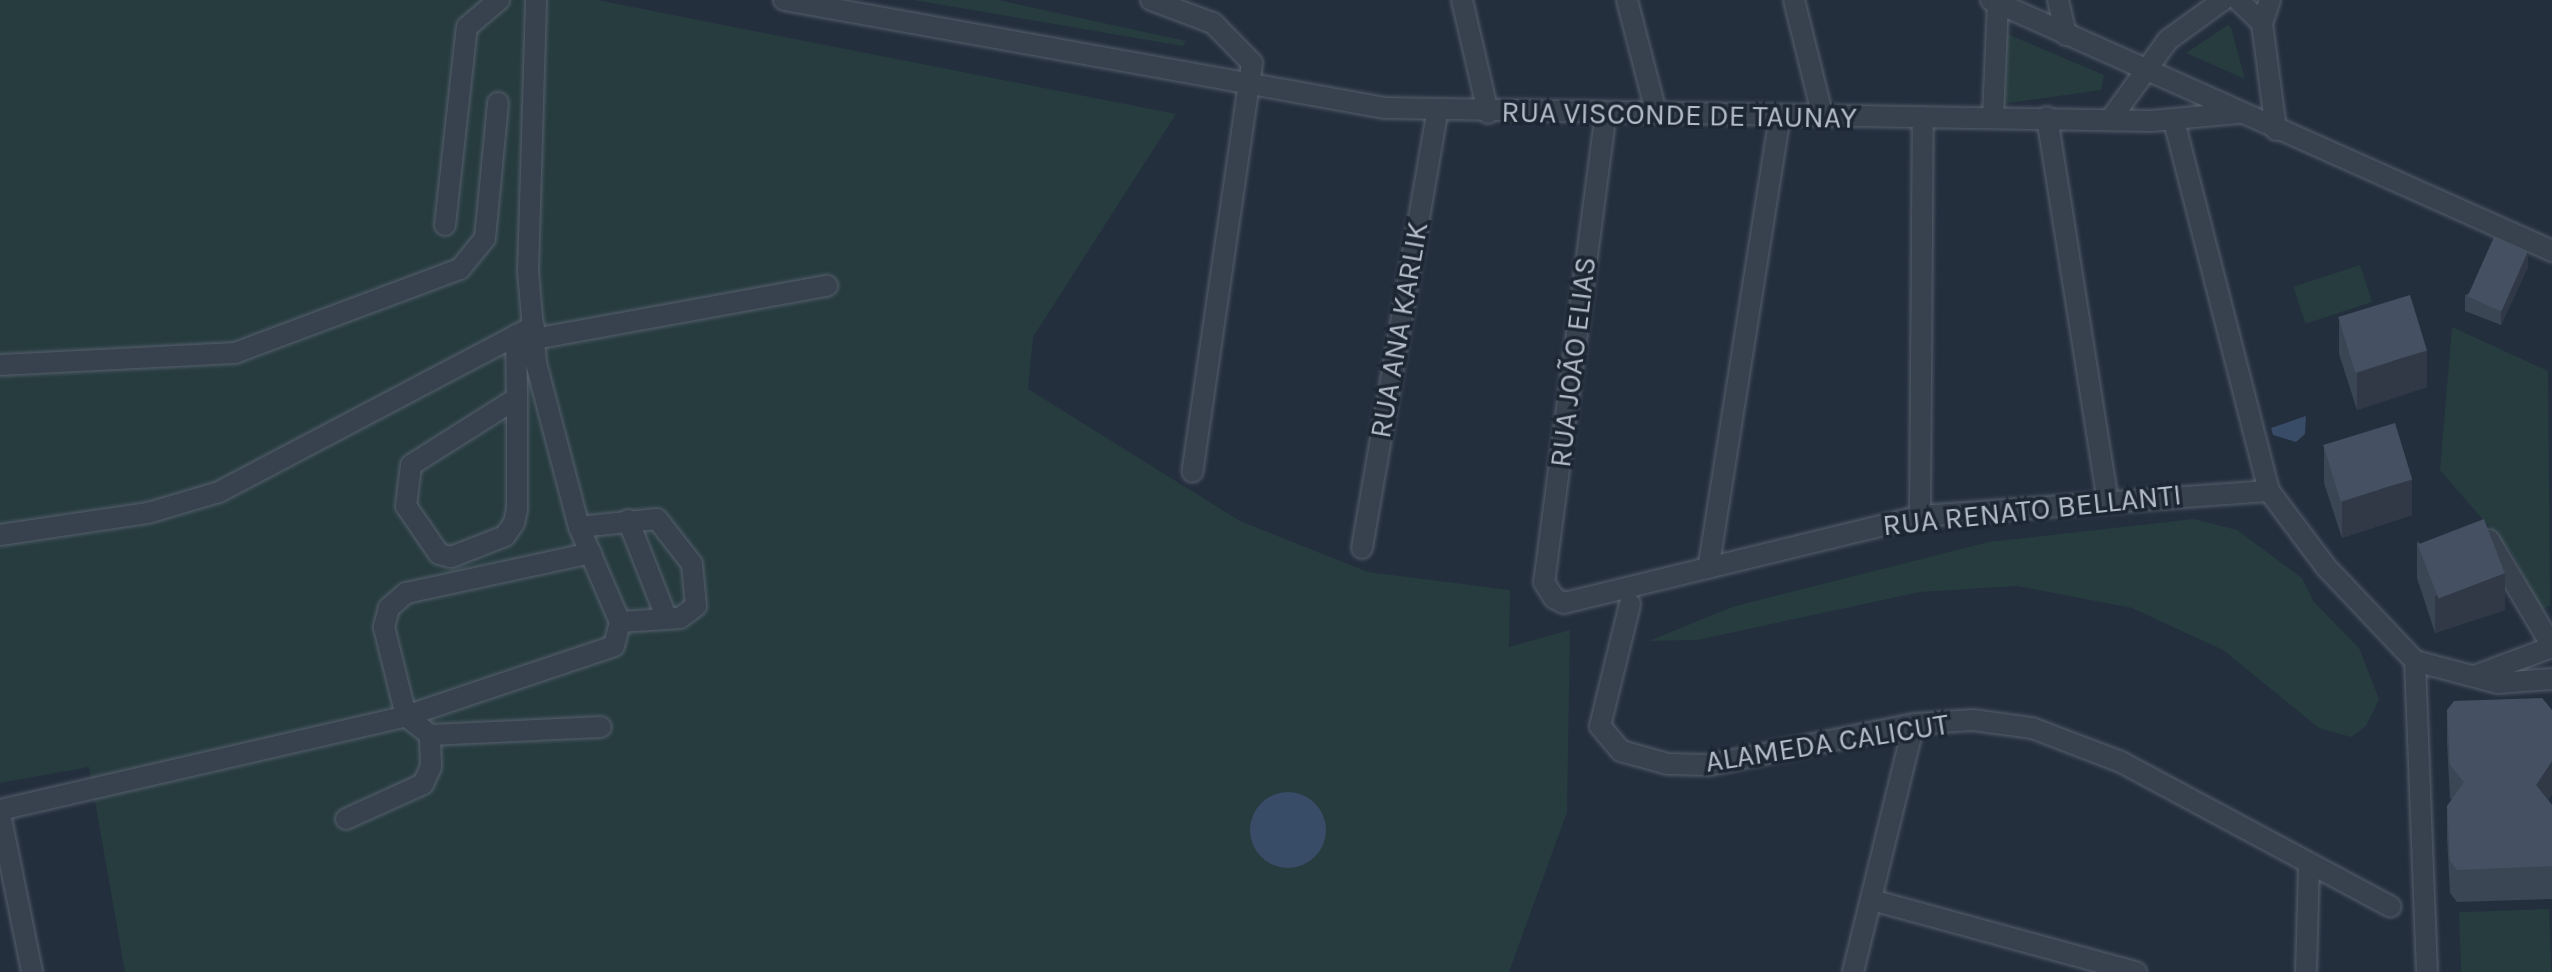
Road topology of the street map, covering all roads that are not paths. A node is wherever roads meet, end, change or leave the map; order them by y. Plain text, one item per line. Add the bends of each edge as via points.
1 (499, 0) edge
2 (536, 0) edge
3 (784, 0) edge
4 (1151, 0) edge
5 (1462, 0) edge
6 (1627, 0) edge
7 (1794, 0) edge
8 (2058, 0) edge
9 (2223, 0) edge
10 (2238, 0) edge
11 (2270, 0) edge
12 (1994, 1) edge
13 (2262, 23) junction
14 (2066, 35) junction
15 (2150, 72) junction
16 (1251, 85) junction
17 (498, 103) dead end
18 (1437, 112) junction
19 (1606, 112) junction
20 (1656, 112) junction
21 (1488, 113) junction
22 (2239, 113) junction
23 (1780, 116) junction
24 (1823, 117) junction
25 (1923, 117) junction
26 (1993, 117) junction
27 (2047, 117) junction
28 (2110, 120) junction
29 (2174, 121) junction
30 (2276, 130) junction
31 (445, 225) dead end
32 (2552, 251) edge
33 (827, 286) dead end
34 (528, 333) junction
35 (0, 365) edge
36 (517, 398) junction
37 (1192, 472) dead end
38 (2269, 491) junction
39 (2107, 497) junction
40 (1920, 516) junction
41 (628, 520) junction
42 (579, 527) junction
43 (2486, 533) edge
44 (0, 535) edge
45 (1362, 548) dead end
46 (591, 553) junction
47 (1709, 564) junction
48 (1564, 603) joint
49 (1630, 604) dead end
50 (667, 619) junction
51 (620, 622) junction
52 (2552, 646) edge
53 (2415, 661) junction
54 (2528, 661) junction
55 (2467, 678) junction
56 (2544, 681) edge
57 (406, 716) junction
58 (1914, 724) junction
59 (601, 727) dead end
60 (430, 735) junction
61 (0, 812) edge
62 (346, 819) dead end
63 (2309, 865) junction
64 (1872, 900) junction
65 (2391, 907) dead end
66 (32, 972) edge
67 (1853, 972) edge
68 (2136, 972) edge
69 (2306, 972) edge
70 (2427, 972) edge

1 - 31 street via 467,27
2 - 34 street
3 - 16 street, RUA VISCONDE DE TAUNAY
4 - 16 street via 1236,40 1252,63
5 - 21 street
6 - 20 street
7 - 24 street
8 - 14 street
9 - 15 street via 2168,40
10 - 13 street
11 - 13 street
12 - 14 street
12 - 26 street
13 - 30 street
14 - 15 street
15 - 22 street
15 - 28 street
16 - 18 street, RUA VISCONDE DE TAUNAY
16 - 37 street
17 - 35 street via 485,238 460,269 235,353
18 - 21 street, RUA VISCONDE DE TAUNAY
18 - 45 street, RUA ANA KARLIK
19 - 20 street, RUA VISCONDE DE TAUNAY
19 - 21 street, RUA VISCONDE DE TAUNAY
19 - 48 street, RUA JOÃO ELIAS via 1544,582
20 - 23 street, RUA VISCONDE DE TAUNAY
22 - 29 street, RUA VISCONDE DE TAUNAY
22 - 30 street
23 - 24 street, RUA VISCONDE DE TAUNAY
23 - 47 street
24 - 25 street, RUA VISCONDE DE TAUNAY
25 - 26 street, RUA VISCONDE DE TAUNAY
25 - 40 street
26 - 27 street, RUA VISCONDE DE TAUNAY
27 - 28 street, RUA VISCONDE DE TAUNAY
27 - 39 street
28 - 29 street, RUA VISCONDE DE TAUNAY
29 - 38 street
30 - 32 street
33 - 34 street
34 - 36 street
34 - 42 street
34 - 44 street via 219,492 148,513
36 - 36 street via 511,530 451,557 439,554 406,506 411,465
38 - 39 street, RUA RENATO BELLANTI
38 - 53 street via 2326,567
39 - 40 street, RUA RENATO BELLANTI
40 - 47 street, RUA RENATO BELLANTI
41 - 42 street
41 - 50 street
41 - 50 street via 657,519 692,564 696,606
42 - 46 street
43 - 52 street
46 - 51 street
46 - 57 street via 397,598 384,627
47 - 48 street, RUA RENATO BELLANTI
49 - 58 street, ALAMEDA CALICUT via 1600,726 1621,751 1668,764 1709,765
50 - 51 street
51 - 57 street via 614,646 603,653
52 - 54 street
53 - 55 street
53 - 70 street
54 - 55 street
54 - 56 street
55 - 56 street
57 - 60 street
57 - 61 street
58 - 63 street, ALAMEDA CALICUT via 1973,720 2080,742
58 - 64 street
59 - 60 street
60 - 62 street via 431,767 423,784
61 - 66 street
63 - 65 street, ALAMEDA CALICUT
63 - 69 street
64 - 67 street
64 - 68 street

